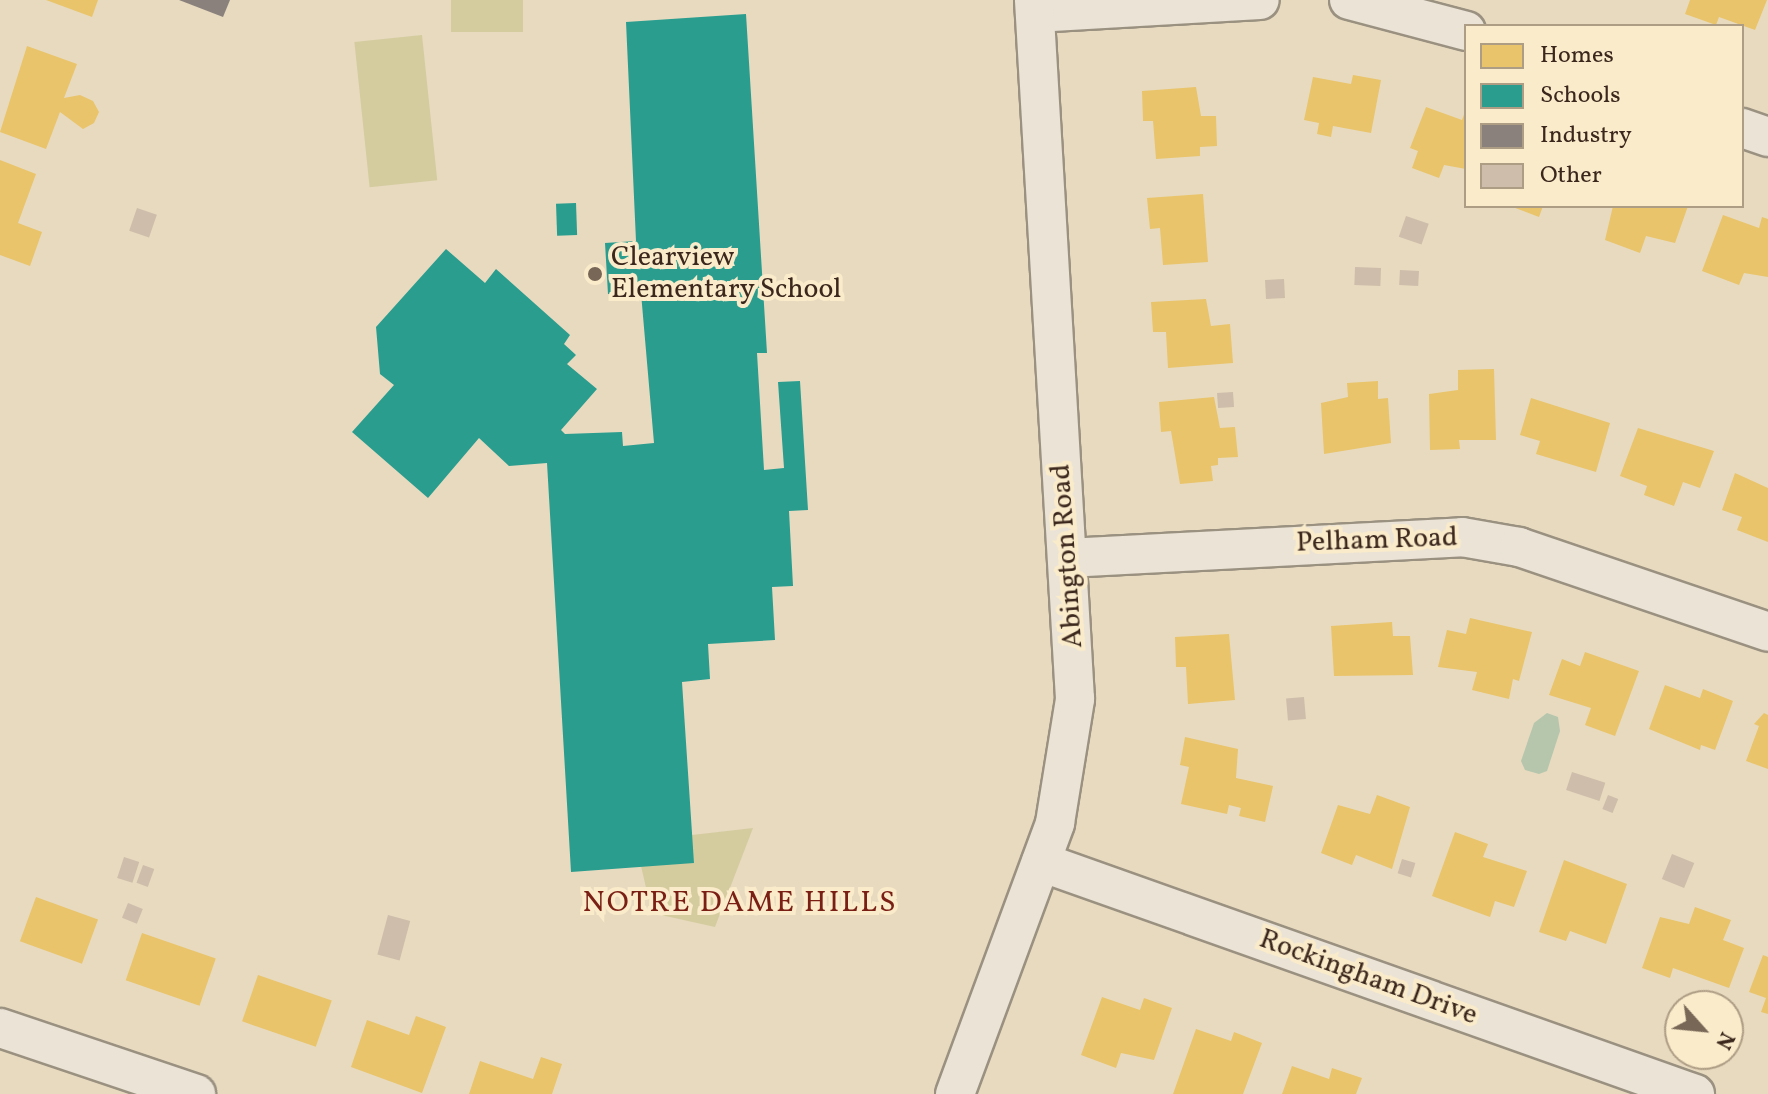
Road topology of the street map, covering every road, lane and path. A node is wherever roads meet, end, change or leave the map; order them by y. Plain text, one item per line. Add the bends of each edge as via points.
1 (1260, 0) edge
2 (1349, 0) edge
3 (1034, 7) edge
4 (1464, 30) edge
5 (1744, 129) edge
6 (1768, 137) edge
7 (1067, 558) junction
8 (1768, 632) edge
9 (1041, 862) junction
10 (0, 1028) edge
11 (196, 1094) edge
12 (955, 1094) edge
13 (1695, 1094) edge

1 - 3 street
2 - 4 street
3 - 7 street, Abington Road
5 - 6 street
7 - 8 street, Pelham Road via 1462,537 1519,547
7 - 9 street, Abington Road via 1075,657 1072,741
9 - 12 street, Abington Road
9 - 13 street, Rockingham Drive
10 - 11 street

